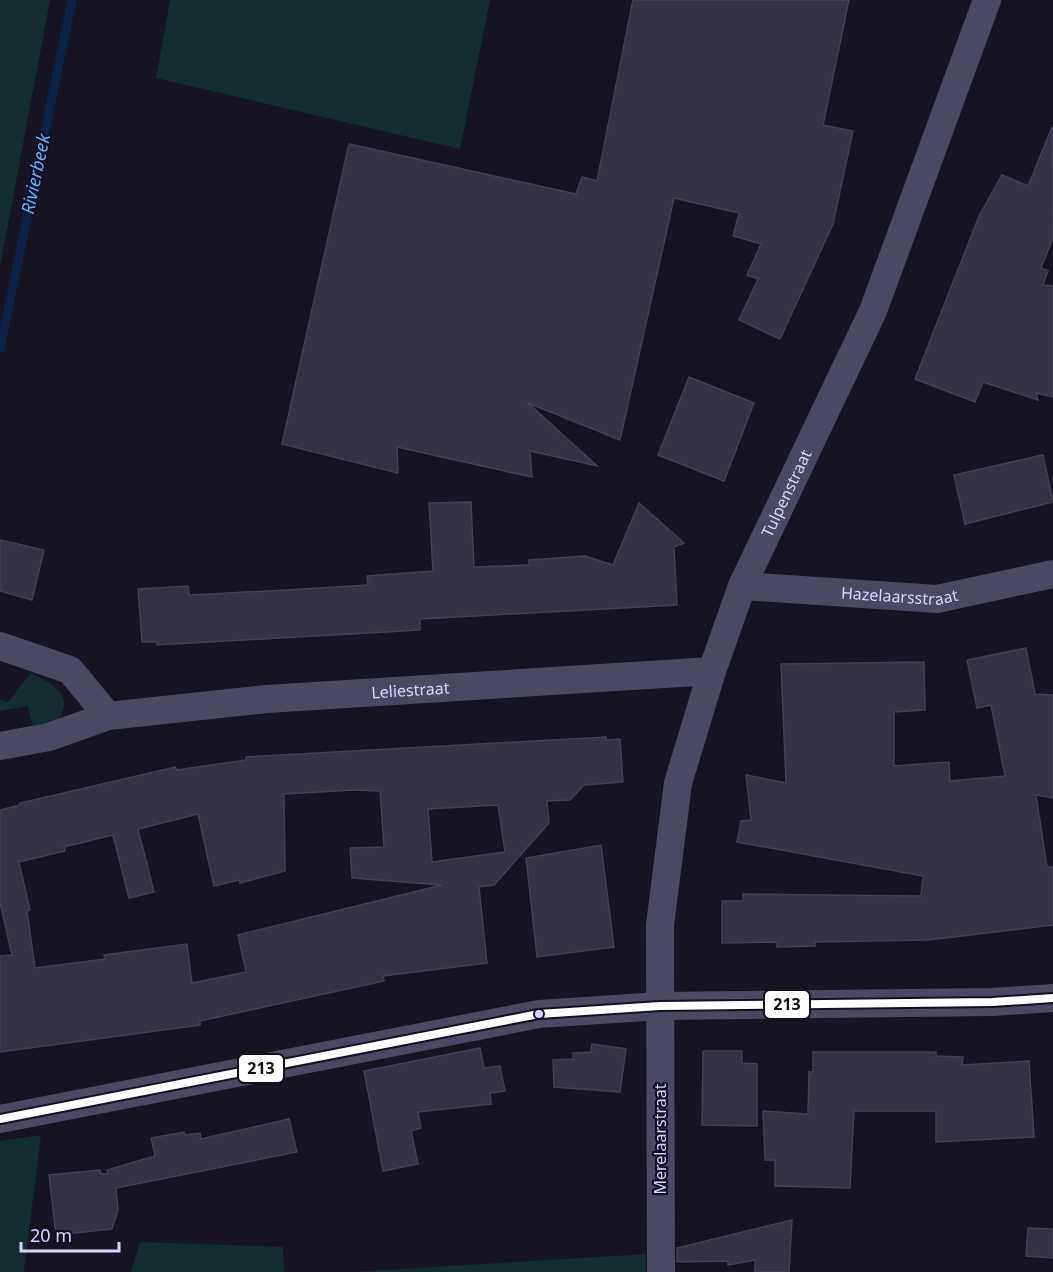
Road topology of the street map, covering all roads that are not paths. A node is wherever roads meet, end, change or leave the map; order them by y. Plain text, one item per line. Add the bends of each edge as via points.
1 (987, 0) edge
2 (1053, 574) edge
3 (742, 586) junction
4 (0, 646) edge
5 (712, 671) junction
6 (108, 716) junction
7 (0, 746) edge
8 (1053, 998) edge
9 (660, 1006) junction
10 (0, 1119) edge
11 (661, 1272) edge

1 - 3 street, Tulpenstraat via 873,311
2 - 3 street, Hazelaarsstraat via 937,599
3 - 5 street, Tulpenstraat
4 - 6 street via 70,670
5 - 6 street, Leliestraat via 267,699
5 - 9 street, Tulpenstraat via 678,783 660,925
6 - 7 street, Leliestraat via 49,737
8 - 9 street
9 - 10 street via 539,1014
9 - 11 street, Merelaarstraat

